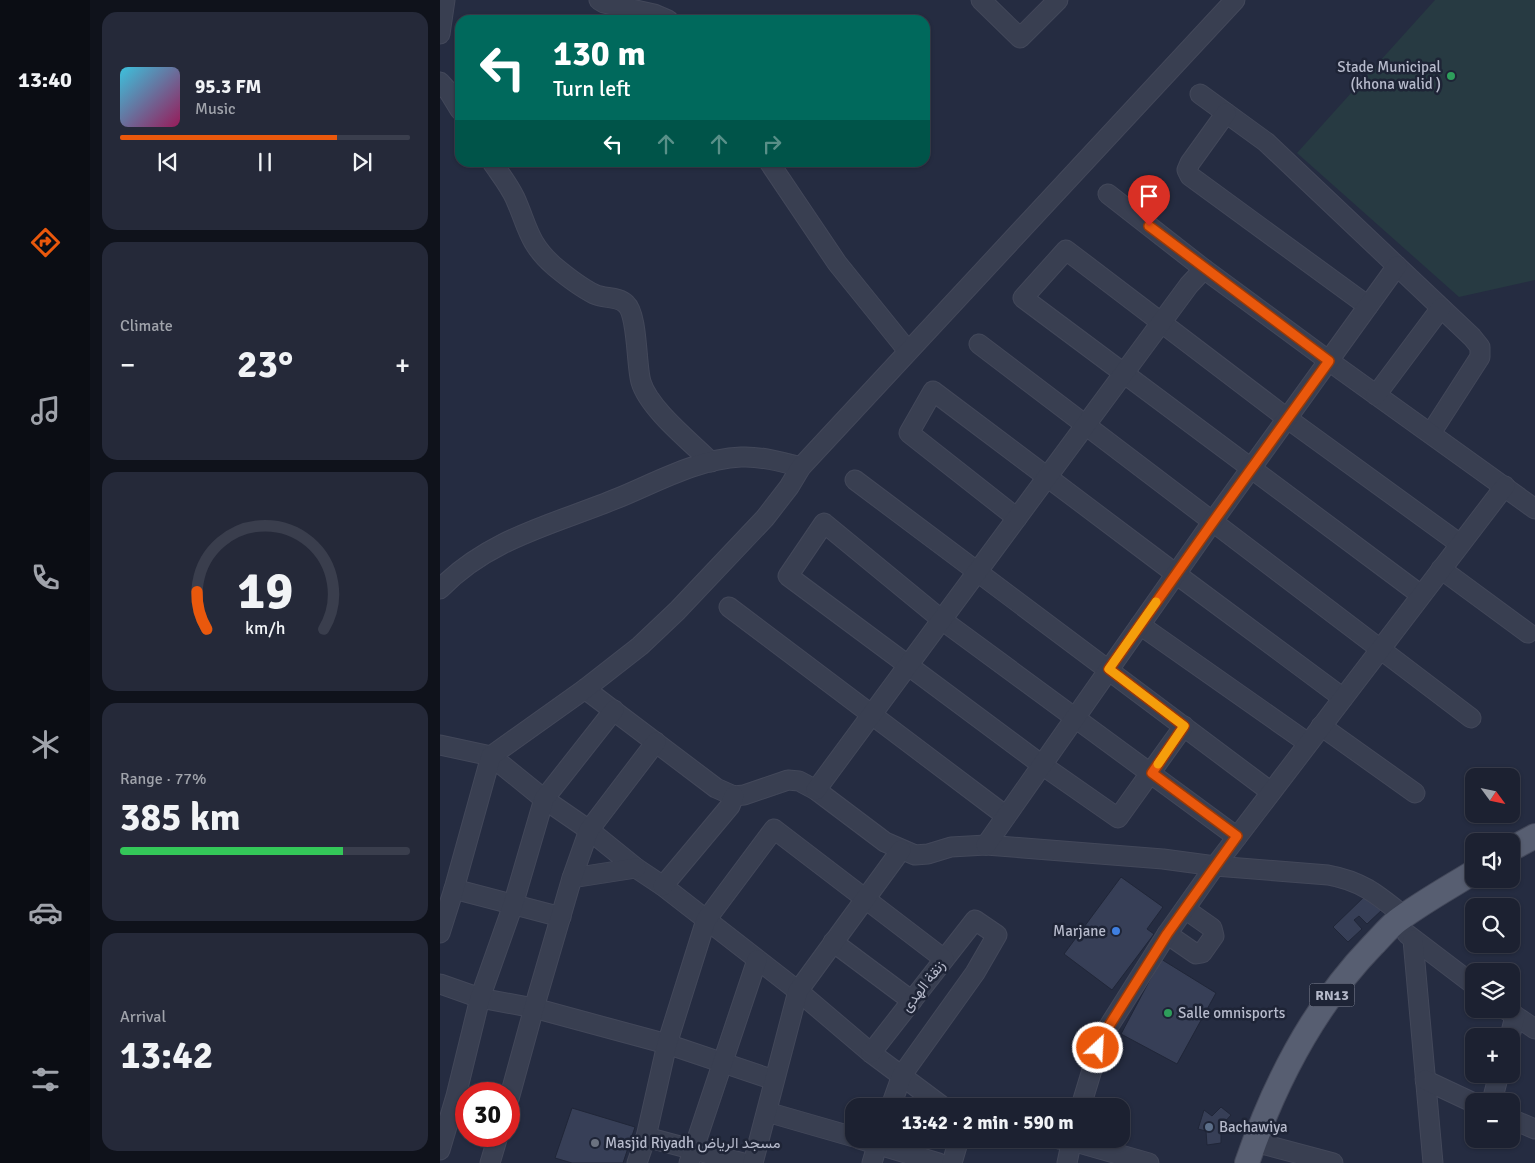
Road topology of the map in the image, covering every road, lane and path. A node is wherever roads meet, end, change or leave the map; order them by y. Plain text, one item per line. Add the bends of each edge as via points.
1 (445, 0) edge
2 (599, 0) edge
3 (981, 0) edge
4 (1058, 0) edge
5 (1235, 0) edge
6 (656, 15) edge
7 (440, 34) edge
8 (440, 82) edge
9 (1200, 94) dead end
10 (455, 101) edge
11 (1226, 113) junction
12 (495, 167) edge
13 (772, 167) edge
14 (1108, 194) dead end
15 (1397, 266) junction
16 (1204, 269) junction
17 (1368, 306) junction
18 (1441, 308) junction
19 (1162, 323) junction
20 (980, 344) dead end
21 (908, 351) junction
22 (1329, 361) junction
23 (1124, 374) junction
24 (1376, 394) junction
25 (1288, 419) junction
26 (1086, 425) junction
27 (1430, 433) junction
28 (711, 462) junction
29 (801, 467) junction
30 (1252, 468) junction
31 (1047, 477) junction
32 (855, 480) dead end
33 (1505, 486) junction
34 (1535, 509) edge
35 (1017, 518) junction
36 (1213, 522) junction
37 (1460, 544) junction
38 (1441, 569) junction
39 (978, 572) junction
40 (1176, 574) junction
41 (440, 589) edge
42 (1421, 595) junction
43 (729, 607) dead end
44 (942, 620) junction
45 (1140, 624) junction
46 (1528, 632) dead end
47 (1380, 649) junction
48 (909, 665) junction
49 (1109, 669) junction
50 (585, 689) junction
51 (1343, 698) junction
52 (614, 710) junction
53 (872, 714) junction
54 (1075, 717) junction
55 (1471, 718) dead end
56 (1184, 726) junction
57 (1321, 726) junction
58 (656, 742) junction
59 (1308, 744) junction
60 (440, 745) edge
61 (491, 756) junction
62 (1042, 765) junction
63 (1152, 773) junction
64 (816, 790) junction
65 (1272, 792) junction
66 (1414, 793) dead end
67 (734, 796) junction
68 (544, 798) junction
69 (1006, 816) junction
70 (589, 830) junction
71 (1237, 836) junction
72 (1535, 836) edge
73 (1520, 844) edge
74 (986, 845) junction
75 (901, 850) junction
76 (1215, 866) junction
77 (636, 868) junction
78 (572, 878) junction
79 (1465, 878) edge
80 (663, 886) junction
81 (454, 889) junction
82 (865, 898) junction
83 (513, 905) junction
84 (1185, 909) junction
85 (561, 917) junction
86 (1400, 919) junction
87 (706, 920) junction
88 (440, 933) edge
89 (1167, 934) junction
90 (1413, 940) junction
91 (833, 942) junction
92 (944, 959) junction
93 (757, 960) junction
94 (1465, 979) edge
95 (440, 984) edge
96 (798, 991) junction
97 (480, 998) junction
98 (912, 1001) junction
99 (534, 1008) junction
100 (1518, 1018) edge
101 (1535, 1029) edge
102 (668, 1044) junction
103 (871, 1053) junction
104 (723, 1063) junction
105 (902, 1075) junction
106 (774, 1080) junction
107 (1425, 1080) junction
108 (514, 1082) edge
109 (454, 1095) edge
110 (894, 1098) edge
111 (932, 1098) edge
112 (1083, 1098) edge
113 (1465, 1099) edge
114 (767, 1112) junction
115 (1520, 1121) edge
116 (1534, 1123) edge
117 (845, 1134) edge
118 (646, 1137) junction
119 (495, 1147) edge
120 (876, 1148) edge
121 (897, 1148) edge
122 (956, 1148) edge
123 (1068, 1148) edge
124 (1098, 1148) edge
125 (440, 1150) edge
126 (1251, 1153) edge
127 (691, 1156) edge
128 (490, 1163) edge
129 (637, 1163) edge
130 (743, 1163) edge
131 (753, 1163) edge
132 (872, 1163) edge
133 (939, 1163) edge
134 (952, 1163) edge
135 (1067, 1163) edge
136 (1149, 1163) edge
137 (1333, 1163) edge
138 (1433, 1163) edge

1 - 7 street
2 - 6 street
3 - 4 street via 1020,38
5 - 21 street
8 - 10 street
9 - 11 street
11 - 15 street via 1266,142
11 - 17 street via 1190,163 1187,170 1190,176
12 - 28 street via 515,198 537,249 583,288 596,296 626,304 634,324 641,382 646,392 666,418
13 - 21 street via 837,263
14 - 16 street
15 - 17 street
15 - 18 street
16 - 19 street
16 - 22 street
17 - 22 street
18 - 24 street
18 - 27 street via 1480,347 1480,357
19 - 23 street
19 - 23 street via 1066,250 1023,298
19 - 25 street
20 - 26 street
21 - 29 street
22 - 24 street
22 - 25 street
23 - 26 street
23 - 30 street
24 - 27 street
25 - 30 street
25 - 37 street
26 - 31 street
26 - 36 street
27 - 33 street
28 - 29 street via 741,457
28 - 41 street via 675,473 504,542 476,559
29 - 50 street via 765,518 677,611 640,646
30 - 36 street
30 - 42 street
31 - 35 street
31 - 35 street via 933,391 909,433
31 - 40 street
32 - 39 street
33 - 34 street
33 - 37 street
35 - 39 street
36 - 40 street
36 - 47 street
37 - 38 street
38 - 42 street
38 - 46 street
39 - 44 street
39 - 49 street
40 - 45 street
40 - 51 street
42 - 47 street
43 - 53 street
44 - 48 street
44 - 48 street via 824,523 788,576
44 - 54 street
45 - 49 street
45 - 59 street
47 - 51 street
47 - 55 street
48 - 53 street
48 - 62 street
49 - 54 street
49 - 56 street
50 - 52 street
50 - 61 street
51 - 57 street
52 - 58 street
52 - 68 street
53 - 64 street
53 - 69 street
54 - 62 street
54 - 63 street
56 - 63 street
56 - 65 street
57 - 59 street
57 - 66 street
58 - 67 street via 716,788
58 - 70 street
59 - 65 street
60 - 61 street
61 - 68 street
61 - 81 street
62 - 63 street via 1118,818
62 - 69 street
63 - 71 street
64 - 67 street via 799,781 788,780
64 - 75 street via 885,842
65 - 71 street
67 - 80 street via 730,806
68 - 70 street
68 - 83 street
69 - 74 street
70 - 77 street
70 - 78 street
71 - 76 street
72 - 73 main road
74 - 75 street via 951,847 915,855
74 - 76 street
75 - 82 street
76 - 84 street
76 - 86 street via 1343,878 1363,885
77 - 78 street
77 - 80 street
78 - 85 street
79 - 86 main road, RN13
80 - 87 street
81 - 83 street
81 - 88 street
82 - 87 street via 774,829
82 - 91 street
82 - 92 street
83 - 85 street
83 - 97 street
84 - 89 street
84 - 89 street via 1212,928 1214,936 1202,953 1196,954
85 - 99 street
86 - 90 street
86 - 126 main road, RN13 via 1338,985 1316,1018 1282,1076
87 - 93 street
87 - 102 street
89 - 112 street via 1102,1037
90 - 94 street
90 - 107 street
91 - 96 street
91 - 98 street
92 - 98 street, زنقة الهدى
92 - 105 street, زنقة الهدى via 975,920 997,935 975,973
93 - 96 street
93 - 104 street
95 - 97 street
96 - 103 street
96 - 106 street
97 - 99 street
97 - 109 street
98 - 103 street, زنقة الهدى
99 - 102 street
99 - 108 street
100 - 101 street
102 - 104 street
102 - 118 street
103 - 105 street
104 - 106 street
104 - 127 street
105 - 110 street
105 - 111 street
106 - 114 street
107 - 113 street
107 - 138 street
109 - 125 street
114 - 117 street
114 - 131 street
115 - 116 street
118 - 127 street
118 - 129 street
119 - 128 street
120 - 132 street
121 - 133 street
122 - 134 street
123 - 135 street
124 - 136 street
126 - 137 street
127 - 130 street

